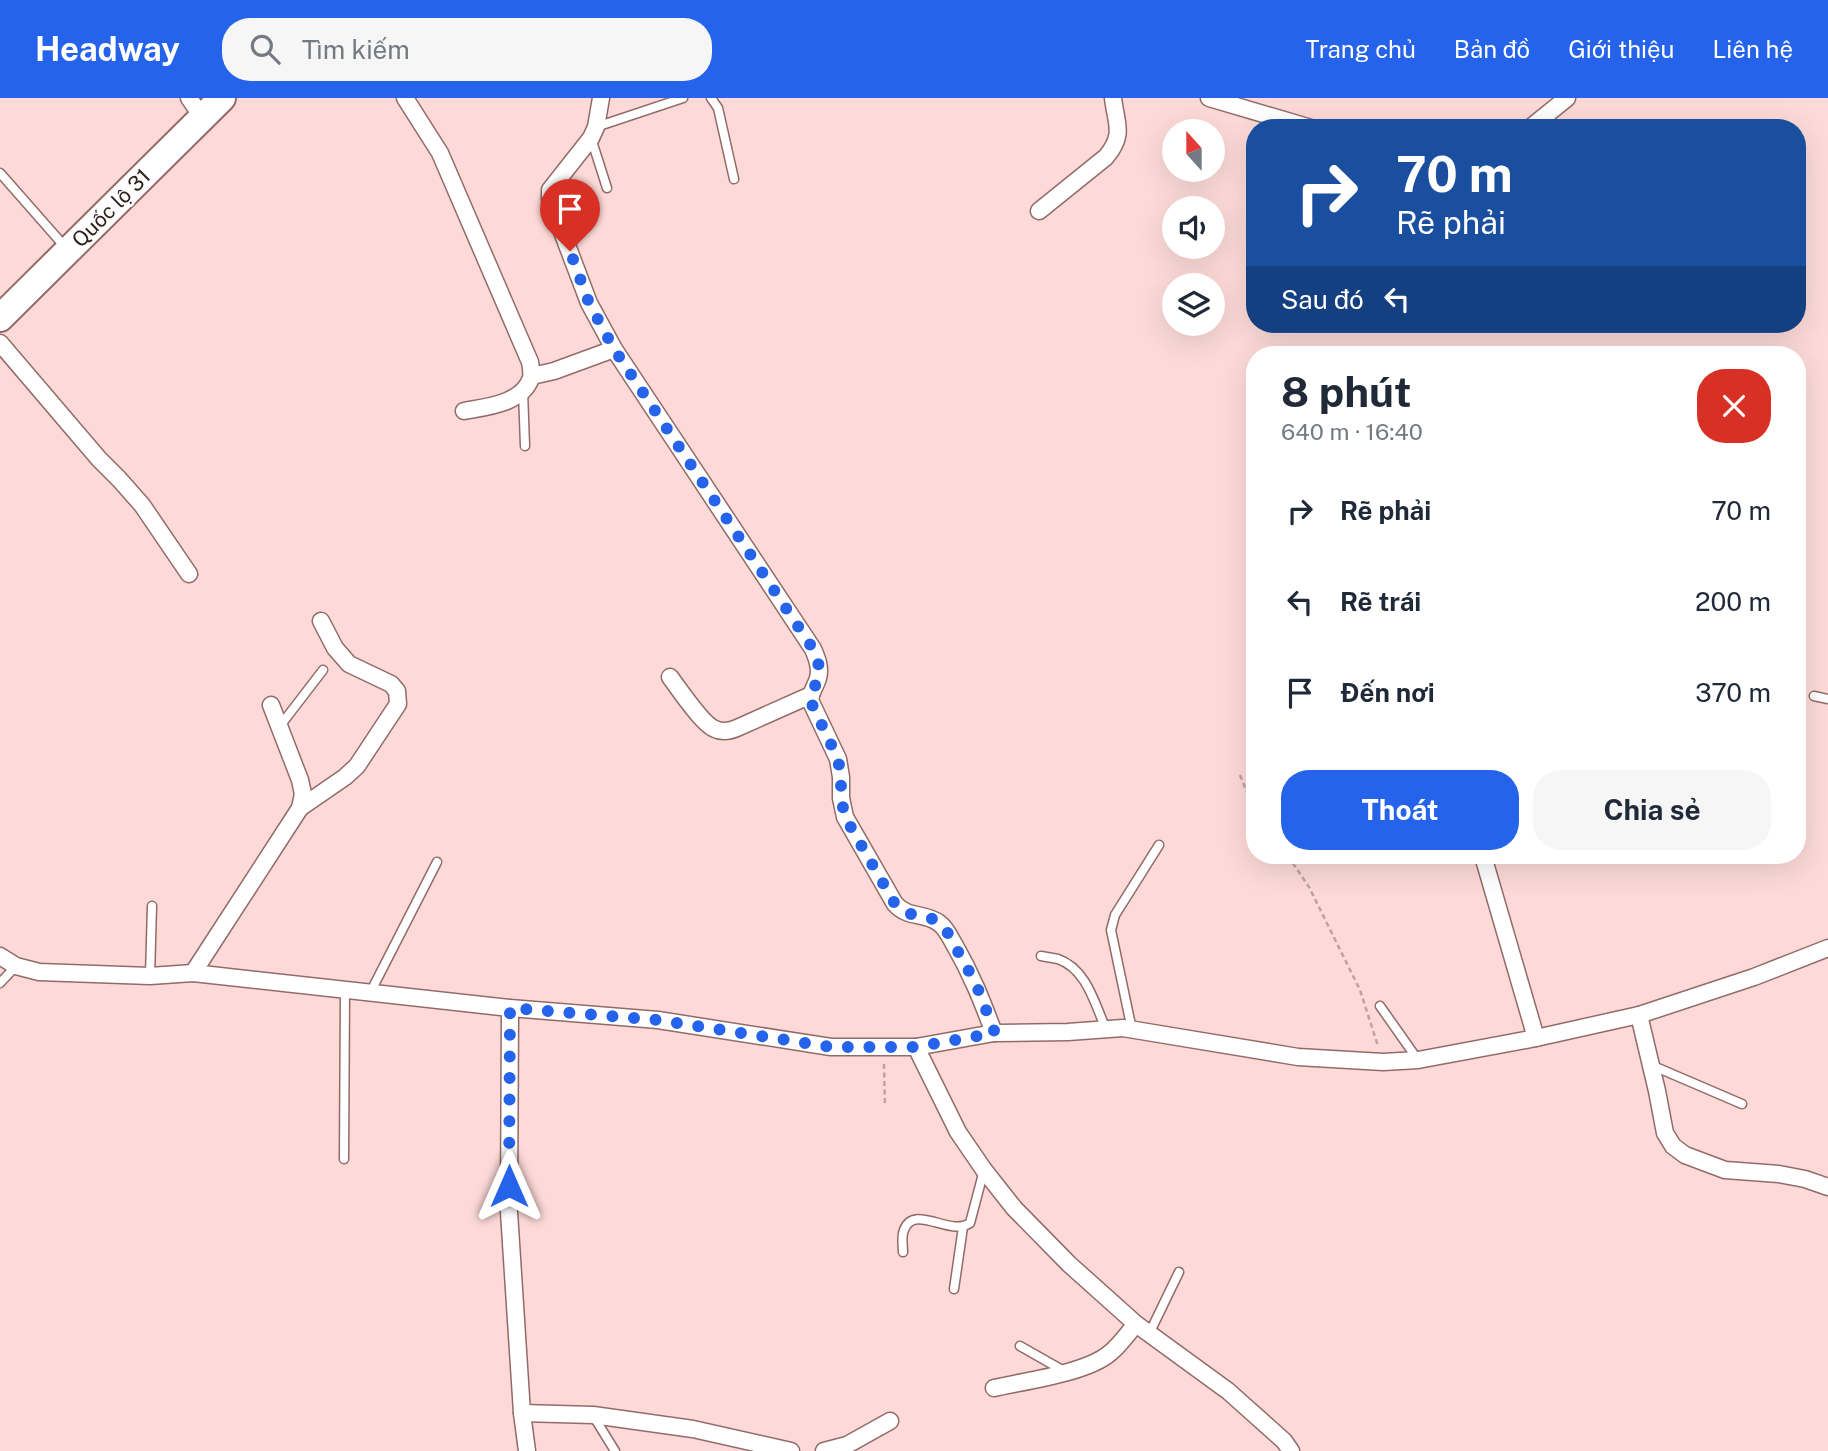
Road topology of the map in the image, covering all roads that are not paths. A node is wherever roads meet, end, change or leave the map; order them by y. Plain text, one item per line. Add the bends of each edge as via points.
1 (222, 98) edge
2 (405, 98) edge
3 (601, 98) edge
4 (683, 98) edge
5 (711, 98) edge
6 (1113, 98) edge
7 (1209, 98) edge
8 (1567, 98) edge
9 (196, 107) edge
10 (1280, 119) edge
11 (1541, 119) edge
12 (594, 133) junction
13 (0, 173) edge
14 (734, 179) dead end
15 (607, 188) dead end
16 (1039, 211) dead end
17 (68, 250) junction
18 (0, 318) edge
19 (0, 343) edge
20 (614, 349) junction
21 (532, 376) junction
22 (523, 391) junction
23 (464, 411) dead end
24 (525, 446) dead end
25 (189, 574) dead end
26 (321, 621) dead end
27 (323, 670) dead end
28 (670, 677) dead end
29 (810, 695) junction
30 (1814, 696) dead end
31 (1828, 699) edge
32 (271, 705) dead end
33 (280, 726) junction
34 (300, 807) junction
35 (1159, 845) dead end
36 (437, 862) dead end
37 (1485, 864) edge
38 (152, 906) dead end
39 (1828, 948) edge
40 (0, 956) edge
41 (1041, 956) dead end
42 (16, 966) junction
43 (193, 973) junction
44 (150, 976) junction
45 (0, 984) edge
46 (345, 990) junction
47 (370, 993) junction
48 (1380, 1006) dead end
49 (510, 1008) junction
50 (1639, 1016) junction
51 (1106, 1029) junction
52 (1132, 1030) junction
53 (995, 1033) junction
54 (1536, 1038) junction
55 (916, 1047) junction
56 (1418, 1060) junction
57 (1651, 1065) junction
58 (1742, 1104) dead end
59 (344, 1159) dead end
60 (984, 1171) junction
61 (1828, 1188) edge
62 (963, 1227) junction
63 (903, 1252) dead end
64 (1179, 1272) dead end
65 (954, 1289) dead end
66 (1142, 1329) junction
67 (1020, 1346) dead end
68 (1066, 1372) junction
69 (994, 1388) dead end
70 (522, 1413) junction
71 (593, 1415) junction
72 (890, 1421) dead end
73 (527, 1451) edge
74 (615, 1451) edge
75 (791, 1451) edge
76 (824, 1451) edge
77 (1291, 1451) edge

1 - 9 highway, Quốc lộ 31
2 - 21 street via 440,153
3 - 12 street
4 - 12 lane
5 - 14 lane via 718,108
6 - 16 street via 1119,131 1115,147
7 - 10 street
8 - 11 street
9 - 17 highway, Quốc lộ 31
12 - 15 lane
12 - 20 street via 550,190 550,200 589,303
13 - 17 lane
17 - 18 highway, Quốc lộ 31
19 - 25 street via 142,505
20 - 21 street
20 - 29 street via 813,649 819,672
21 - 22 street
22 - 23 street via 495,405
22 - 24 lane
26 - 34 street via 349,664 391,684 398,704 357,766
27 - 33 lane
28 - 29 street via 709,726 725,732
29 - 53 street via 838,759 843,808 850,827 895,904 906,913 931,918 946,930 976,984
30 - 31 lane
32 - 33 street
33 - 34 street via 302,787
34 - 43 street
35 - 52 lane via 1115,915 1111,930
36 - 47 lane
37 - 54 street
38 - 44 lane
39 - 50 street
40 - 42 street
41 - 51 lane via 1059,960 1080,974
42 - 44 street via 39,972
42 - 45 lane
43 - 44 street
43 - 46 street
46 - 47 street
46 - 59 lane
47 - 49 street
48 - 56 lane
49 - 55 street via 658,1020 831,1047
49 - 70 street via 509,1212
50 - 54 street
50 - 57 street
51 - 52 street
51 - 53 street
52 - 56 street via 1298,1057
53 - 55 street
54 - 56 street
55 - 60 street via 958,1132
57 - 58 lane
57 - 61 street via 1665,1133 1679,1152 1725,1170 1779,1174
60 - 62 lane via 972,1220
60 - 66 street via 1069,1264
62 - 63 lane via 914,1220 903,1231
62 - 65 lane
64 - 66 lane
66 - 68 street via 1104,1358
66 - 77 street via 1228,1391
67 - 68 lane
68 - 69 street
70 - 71 street
70 - 73 street
71 - 74 lane
71 - 75 street via 693,1429
72 - 76 street via 847,1445

